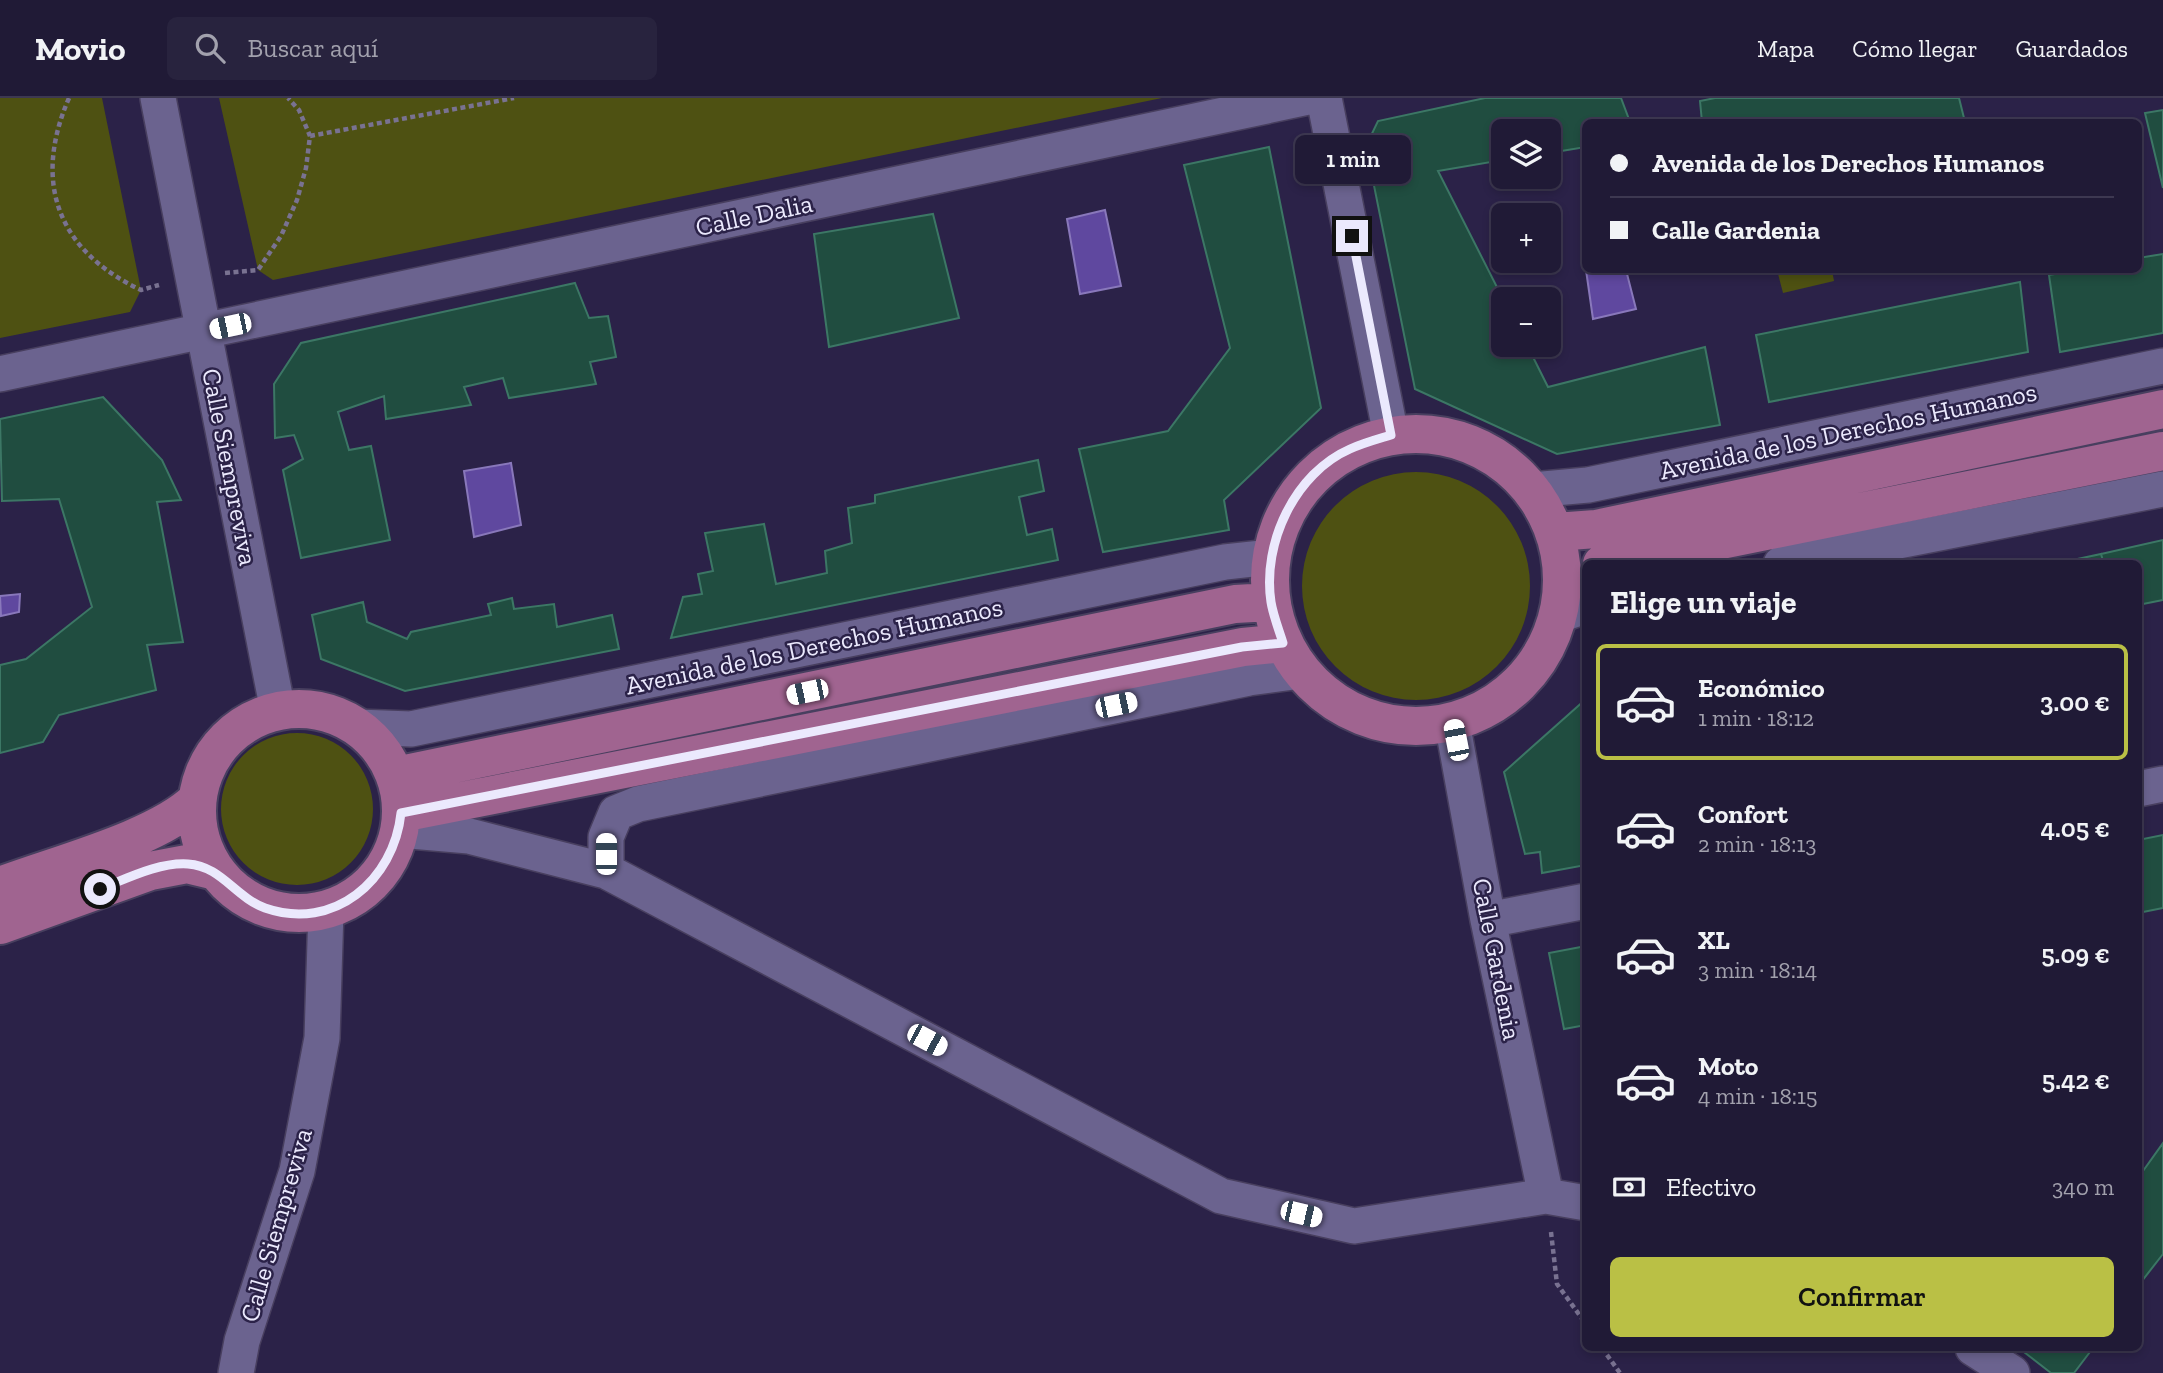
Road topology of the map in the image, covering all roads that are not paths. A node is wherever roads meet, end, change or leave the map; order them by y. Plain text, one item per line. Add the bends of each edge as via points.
1 (158, 98) edge
2 (1304, 98) edge
3 (1324, 98) edge
4 (203, 331) junction
5 (2163, 366) edge
6 (0, 374) edge
7 (2163, 409) edge
8 (1391, 435) junction
9 (2163, 451) edge
10 (2163, 489) edge
11 (1532, 490) junction
12 (1555, 532) junction
13 (1271, 556) junction
14 (1622, 560) edge
15 (1801, 560) edge
16 (1573, 593) edge
17 (1270, 601) junction
18 (1292, 657) junction
19 (278, 711) junction
20 (1452, 722) junction
21 (357, 727) junction
22 (395, 776) junction
23 (2163, 784) edge
24 (2142, 788) edge
25 (197, 800) junction
26 (400, 821) junction
27 (216, 871) junction
28 (607, 871) junction
29 (0, 886) edge
30 (1582, 902) edge
31 (326, 909) junction
32 (1488, 920) junction
33 (0, 925) edge
34 (1546, 1196) junction
35 (1582, 1202) edge
36 (1978, 1351) edge
37 (236, 1373) edge
38 (2012, 1373) edge

1 - 4 street, Calle Siempreviva
2 - 4 street, Calle Dalia
3 - 8 street
4 - 6 street, Calle Dalia
4 - 19 street, Calle Siempreviva
5 - 11 street, Avenida de los Derechos Humanos via 1588,485
7 - 12 main road, Avenida de los Derechos Humanos via 1596,529
8 - 11 main road via 1431,433 1469,443 1504,462
8 - 13 main road via 1348,449 1311,477 1285,513
9 - 14 main road
10 - 15 street
11 - 12 main road
12 - 16 main road
13 - 17 main road
13 - 21 street, Avenida de los Derechos Humanos via 411,729
16 - 20 main road via 1544,651 1520,683 1489,707
17 - 18 main road
17 - 22 main road, Avenida de los Derechos Humanos via 1235,604
18 - 20 main road via 1332,700 1369,719 1410,726
18 - 26 main road via 1242,647
18 - 28 street via 1249,678 638,804 616,813 606,837
19 - 21 main road via 306,709
19 - 25 main road via 247,723 223,743 205,769
20 - 32 street, Calle Gardenia
21 - 22 main road via 380,748
22 - 26 main road
23 - 24 street
25 - 27 main road via 200,837
25 - 29 main road via 180,817 140,835
26 - 28 street
26 - 31 main road via 391,857 374,880 352,898
27 - 31 main road via 237,893 265,908 296,913
27 - 33 main road via 187,864 150,871
28 - 34 street via 1221,1196 1354,1226
30 - 32 street
31 - 37 street, Calle Siempreviva via 323,1038 297,1171 242,1341
32 - 34 street, Calle Gardenia
34 - 35 street
36 - 38 street

